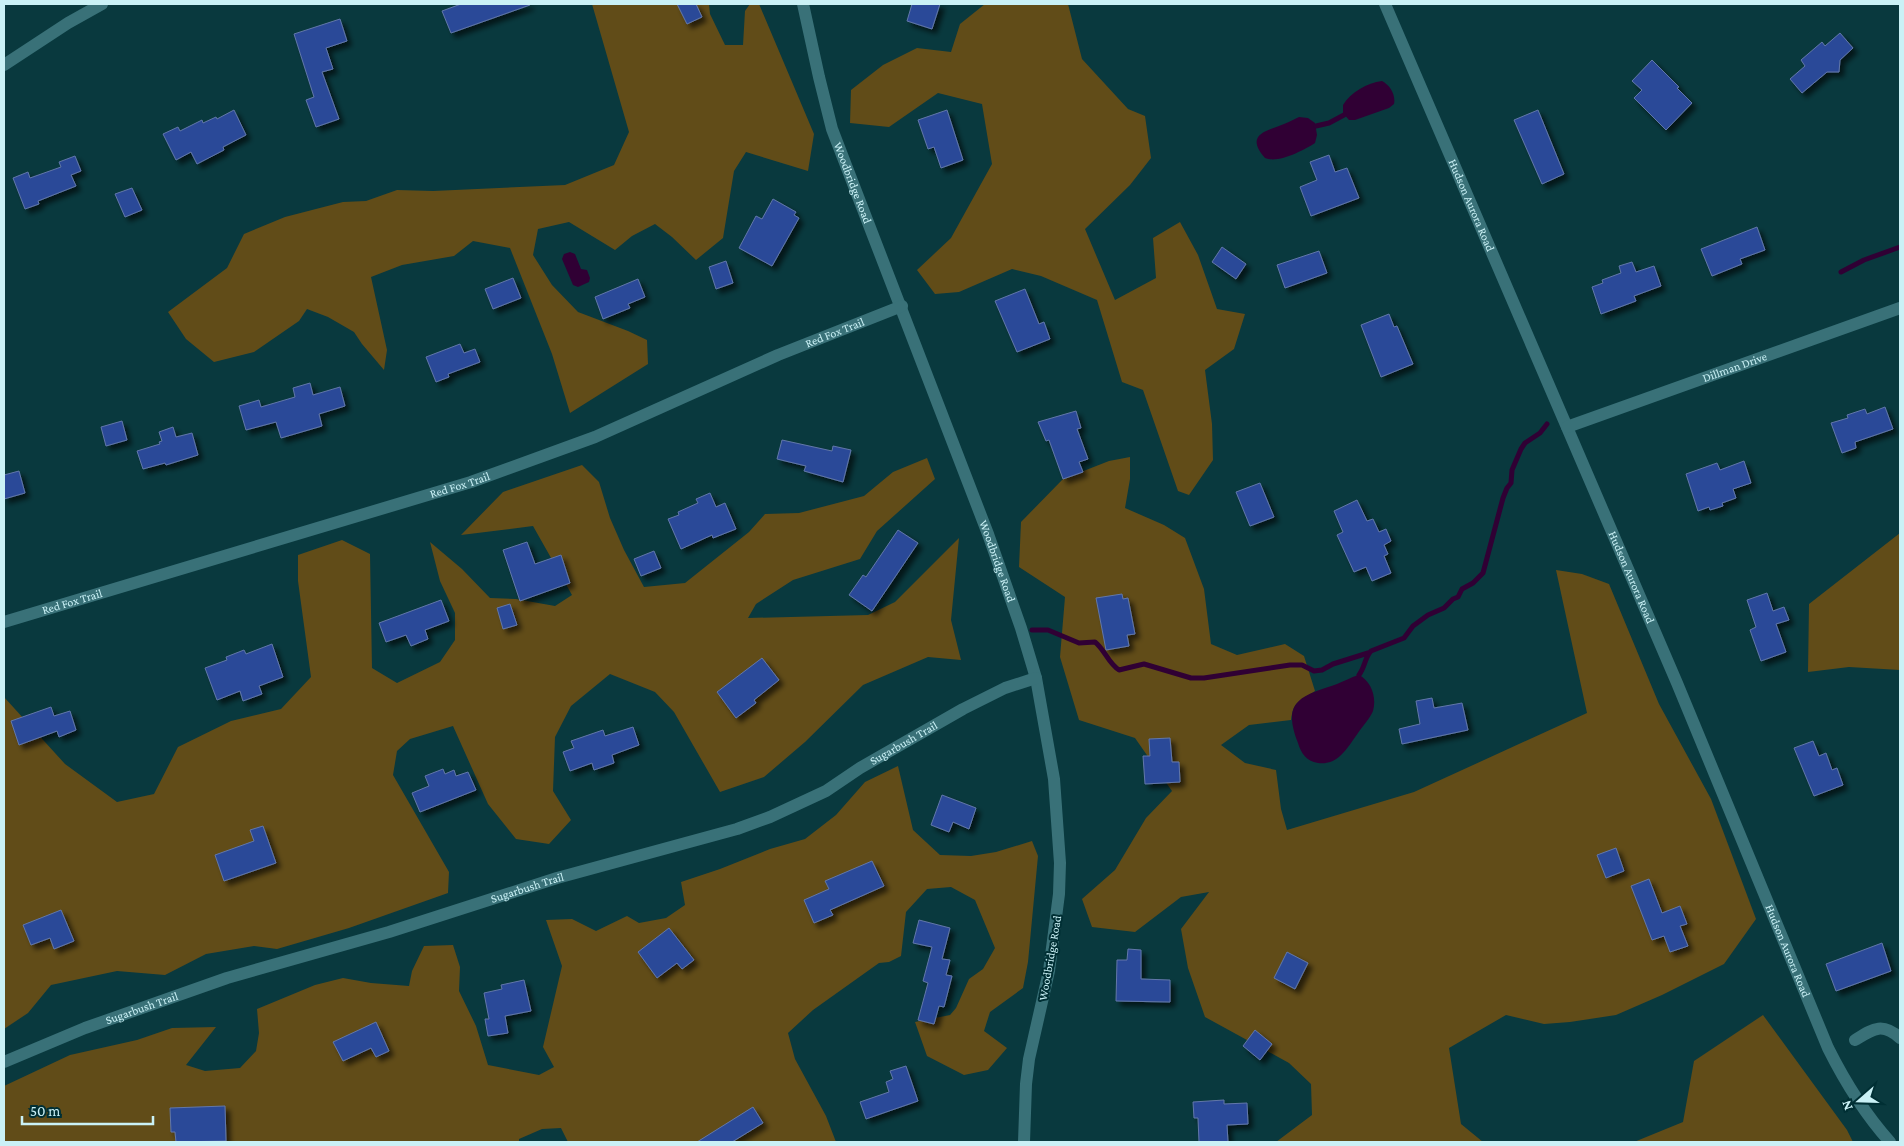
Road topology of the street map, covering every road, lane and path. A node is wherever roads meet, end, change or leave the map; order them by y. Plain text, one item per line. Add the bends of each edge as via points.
1 (102, 4) edge
2 (804, 4) edge
3 (1385, 4) edge
4 (4, 65) edge
5 (902, 306) junction
6 (1900, 308) edge
7 (1567, 427) junction
8 (4, 622) edge
9 (1036, 678) junction
10 (1900, 1038) edge
11 (1855, 1040) dead end
12 (4, 1062) edge
13 (1022, 1141) edge
14 (1890, 1142) edge

1 - 4 street
2 - 5 street, Woodbridge Road via 832,129
3 - 7 street, Hudson Aurora Road
5 - 8 street, Red Fox Trail via 778,355 595,437 471,482
5 - 9 street, Woodbridge Road via 988,534
6 - 7 street, Dillman Drive
7 - 14 street, Hudson Aurora Road via 1828,1048 1852,1093
9 - 12 street, Sugarbush Trail via 1005,688 963,709 826,791 770,817 227,978 88,1027
9 - 13 street, Woodbridge Road via 1054,779 1060,864 1049,971 1029,1059
10 - 11 street via 1883,1028

